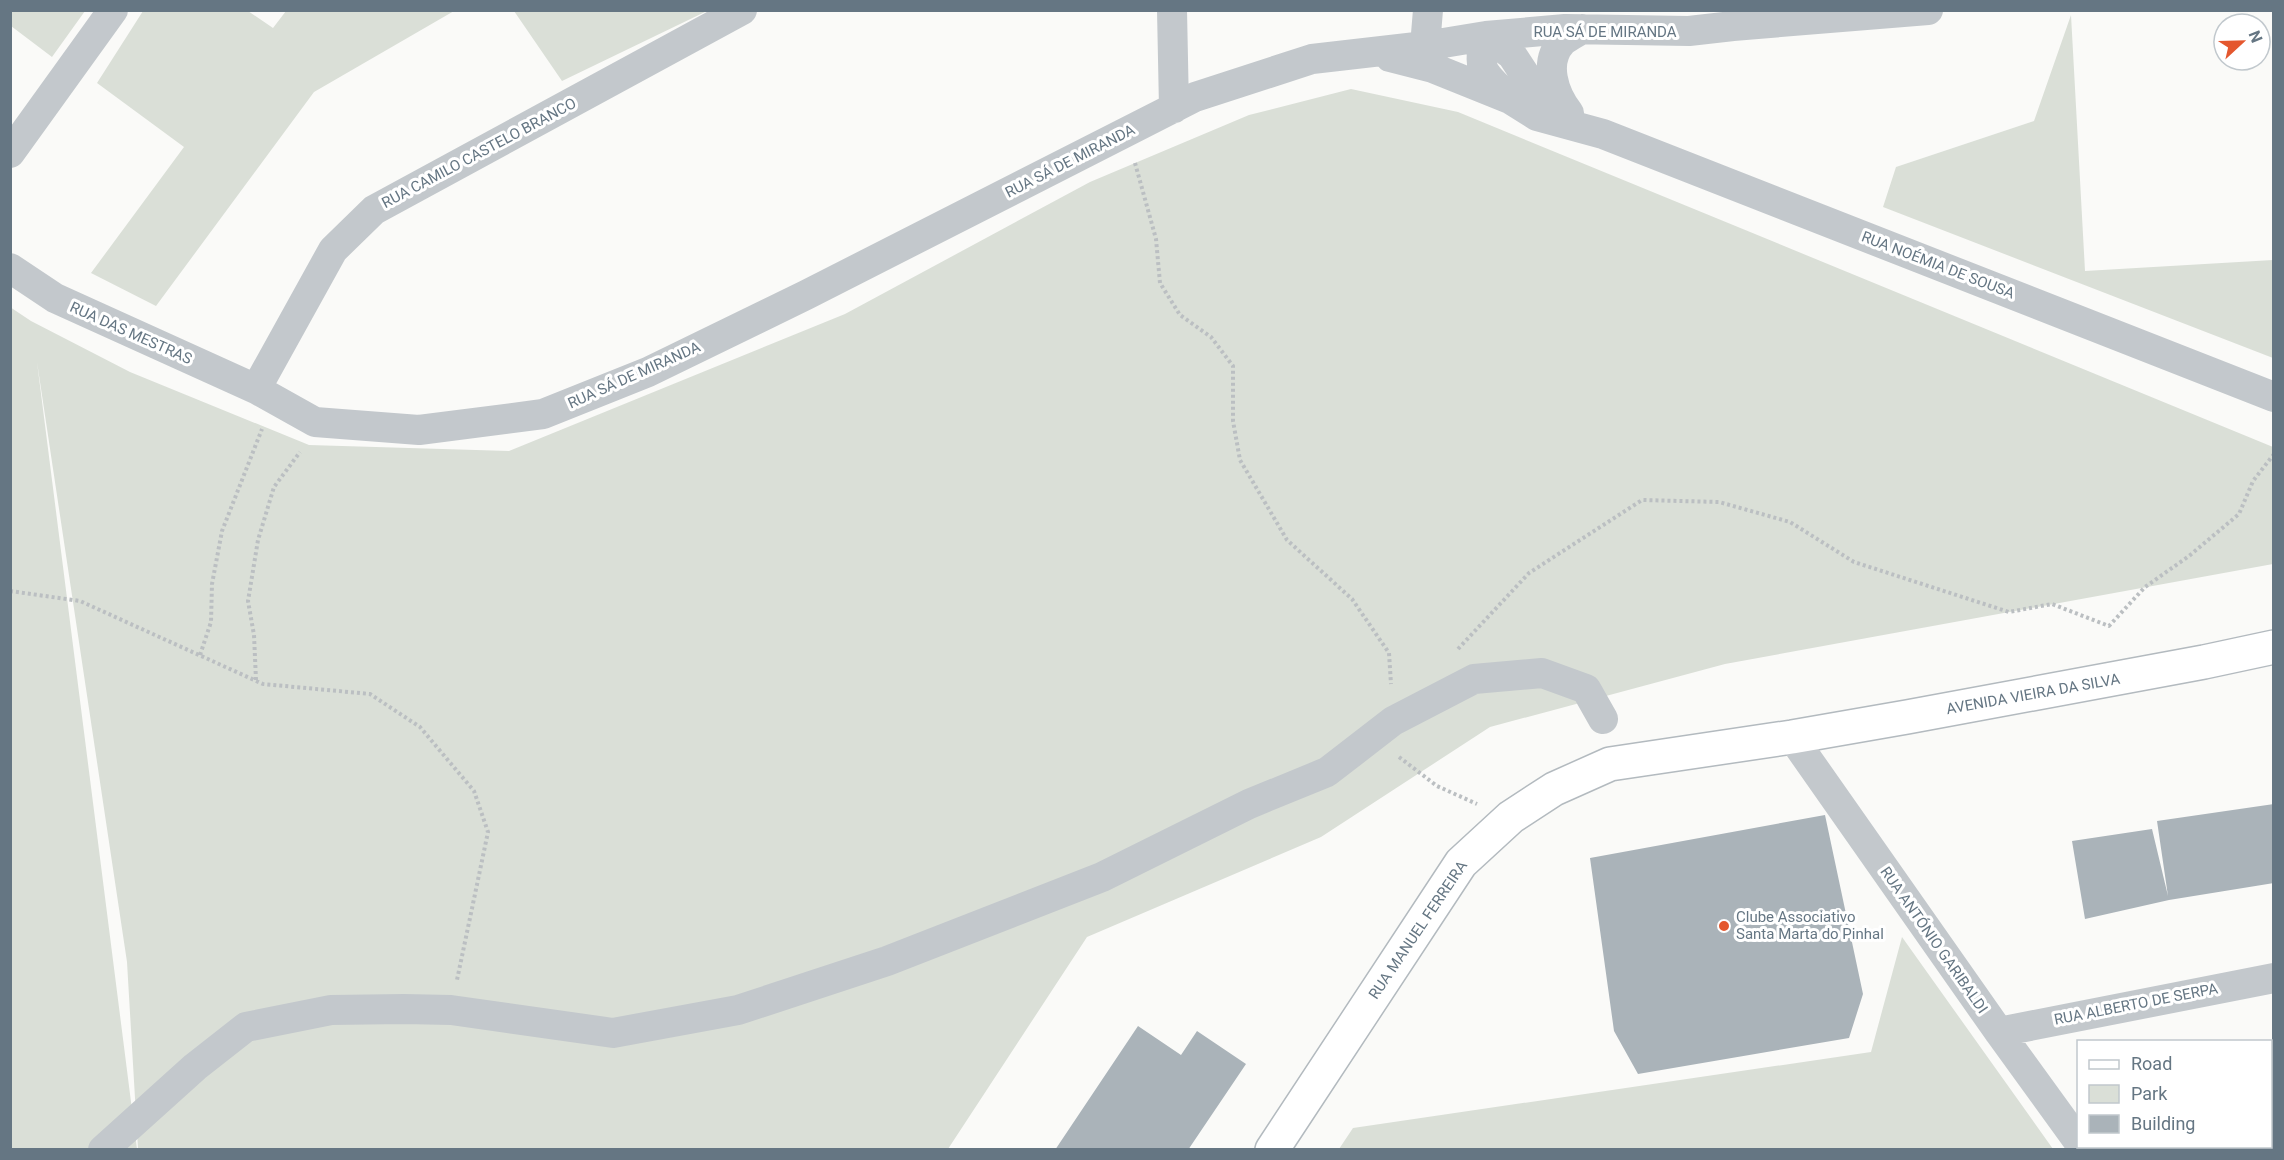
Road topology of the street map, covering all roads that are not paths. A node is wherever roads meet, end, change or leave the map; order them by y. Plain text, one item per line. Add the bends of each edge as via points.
1 (113, 10) edge
2 (742, 10) edge
3 (1172, 10) edge
4 (1428, 10) edge
5 (1928, 10) edge
6 (1689, 21) edge
7 (1582, 29) junction
8 (1486, 36) junction
9 (1367, 53) joint
10 (1429, 57) junction
11 (1510, 99) junction
12 (1174, 108) junction
13 (1575, 120) junction
14 (1603, 134) junction
15 (10, 153) edge
16 (10, 268) edge
17 (265, 394) junction
18 (2274, 397) edge
19 (2274, 647) edge
20 (1603, 719) dead end
21 (1792, 737) junction
22 (2274, 978) edge
23 (1999, 1032) junction
24 (2077, 1138) edge
25 (103, 1149) edge
26 (1272, 1149) edge

1 - 15 street
2 - 17 street, RUA CAMILO CASTELO BRANCO via 374,210 333,250
3 - 12 street
4 - 10 street
5 - 6 street, RUA SÁ DE MIRANDA via 1733,26
6 - 7 street, RUA SÁ DE MIRANDA
7 - 8 street, RUA SÁ DE MIRANDA
7 - 13 street, RUA NOÉMIA DE SOUSA via 1563,41 1554,53 1553,83 1560,102
8 - 10 street, RUA SÁ DE MIRANDA
8 - 11 street, RUA NOÉMIA DE SOUSA via 1482,70
8 - 13 street, RUA NOÉMIA DE SOUSA via 1512,55 1535,90
9 - 10 street, RUA NOÉMIA DE SOUSA via 1422,64
9 - 12 street, RUA SÁ DE MIRANDA via 1312,59 1195,97
10 - 11 street, RUA NOÉMIA DE SOUSA
11 - 14 street, RUA NOÉMIA DE SOUSA via 1537,116
12 - 17 street, RUA SÁ DE MIRANDA via 648,372 543,414 419,430 315,422
13 - 14 street, RUA NOÉMIA DE SOUSA
14 - 18 street, RUA NOÉMIA DE SOUSA
16 - 17 street, RUA DAS MESTRAS via 55,298
19 - 21 street, AVENIDA VIEIRA DA SILVA
20 - 25 street via 1586,689 1542,673 1474,679 1382,729 1327,772 1249,804 1102,877 887,961 738,1010 613,1034 451,1010 331,1010 246,1027
21 - 23 street, RUA ANTÓNIO GARIBALDI
21 - 26 street, RUA MANUEL FERREIRA via 1610,764 1554,789 1511,817 1461,863
22 - 23 street, RUA ALBERTO DE SERPA
23 - 24 street, RUA ANTÓNIO GARIBALDI

